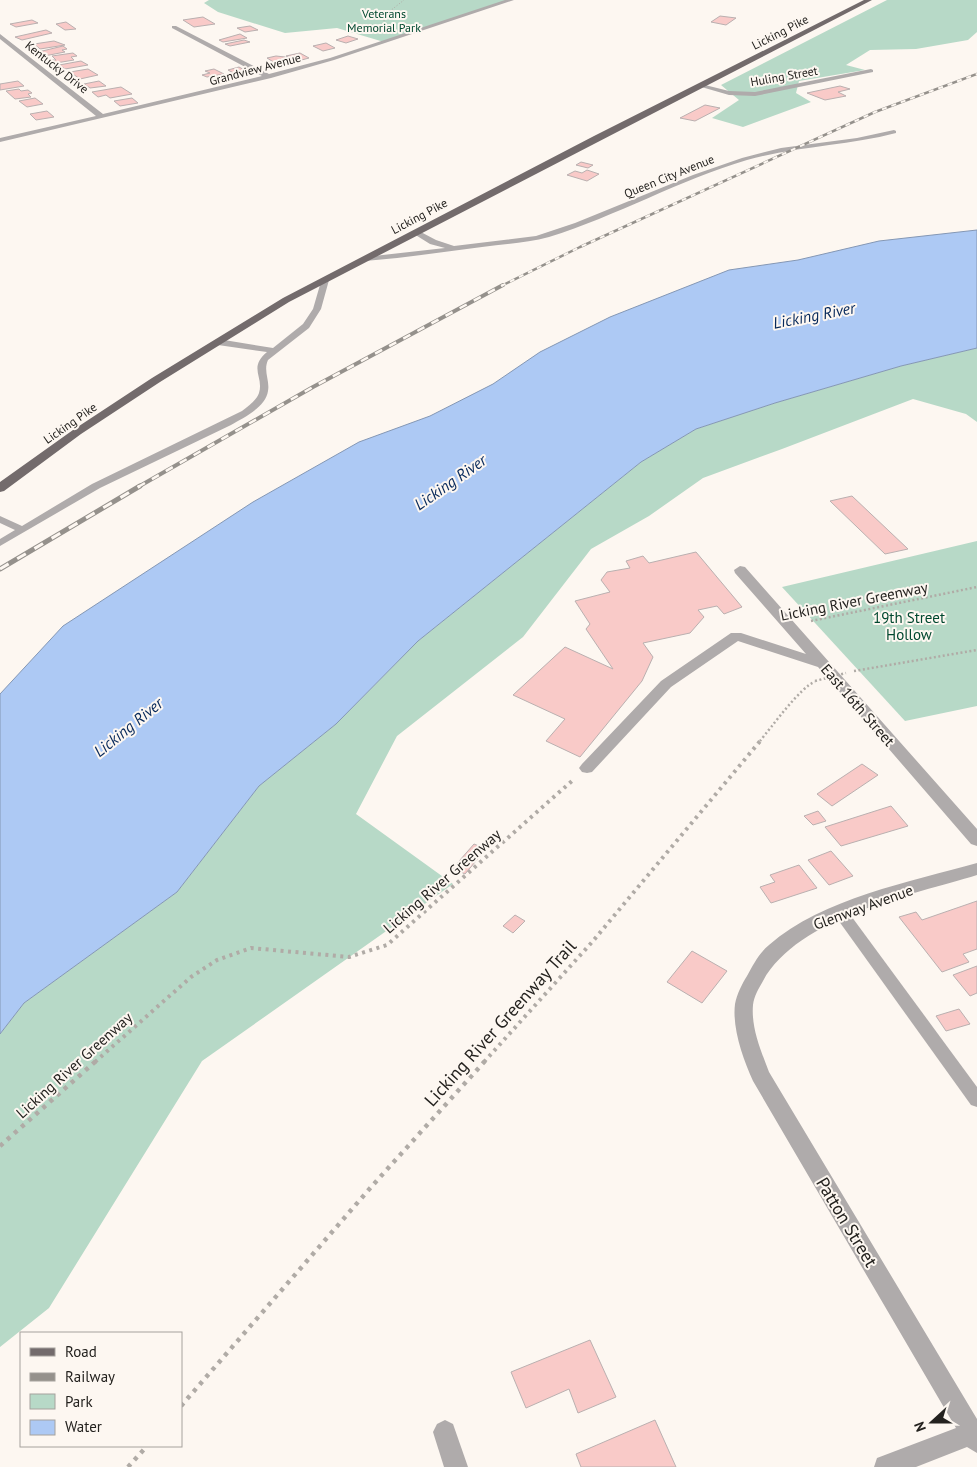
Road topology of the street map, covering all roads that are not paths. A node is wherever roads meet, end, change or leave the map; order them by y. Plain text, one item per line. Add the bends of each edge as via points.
1 (511, 0) edge
2 (869, 0) edge
3 (174, 27) dead end
4 (0, 36) edge
5 (871, 71) dead end
6 (269, 77) junction
7 (701, 86) junction
8 (101, 116) junction
9 (894, 132) dead end
10 (0, 140) edge
11 (417, 232) junction
12 (454, 248) junction
13 (365, 259) junction
14 (325, 280) junction
15 (218, 342) junction
16 (276, 351) junction
17 (0, 488) edge
18 (0, 519) edge
19 (23, 530) junction
20 (0, 544) edge
21 (740, 570) dead end
22 (822, 664) junction
23 (587, 768) road end
24 (977, 840) edge
25 (977, 869) edge
26 (841, 913) junction
27 (747, 992) joint
28 (977, 1100) edge
29 (445, 1432) dead end
30 (975, 1435) edge
31 (456, 1467) edge
32 (886, 1467) edge

1 - 6 street, Grandview Avenue via 332,60
2 - 7 main road, Licking Pike
3 - 6 street
4 - 8 street, Kentucky Drive
5 - 7 street, Huling Street via 755,94 729,94
6 - 8 street, Grandview Avenue
7 - 11 main road, Licking Pike
8 - 10 street, Grandview Avenue
9 - 12 lane, Queen City Avenue via 854,142 745,158 551,234
11 - 12 lane, Queen City Avenue via 433,242
11 - 13 main road, Licking Pike
12 - 13 lane, Queen City Avenue
13 - 14 main road, Licking Pike
14 - 15 main road, Licking Pike
14 - 16 lane via 317,309 306,326
15 - 16 lane
15 - 17 main road, Licking Pike via 85,427
16 - 19 lane via 264,359 261,366 264,392 259,401 244,412 228,423 96,486
18 - 19 lane
19 - 20 lane
21 - 22 street, East 16th Street
22 - 23 street via 736,636 666,684
22 - 24 street, East 16th Street
25 - 26 street, Glenway Avenue
26 - 27 street, Glenway Avenue via 808,927 775,950
26 - 28 lane
27 - 30 street, Patton Street via 744,1008 760,1075
29 - 31 street
30 - 32 street

